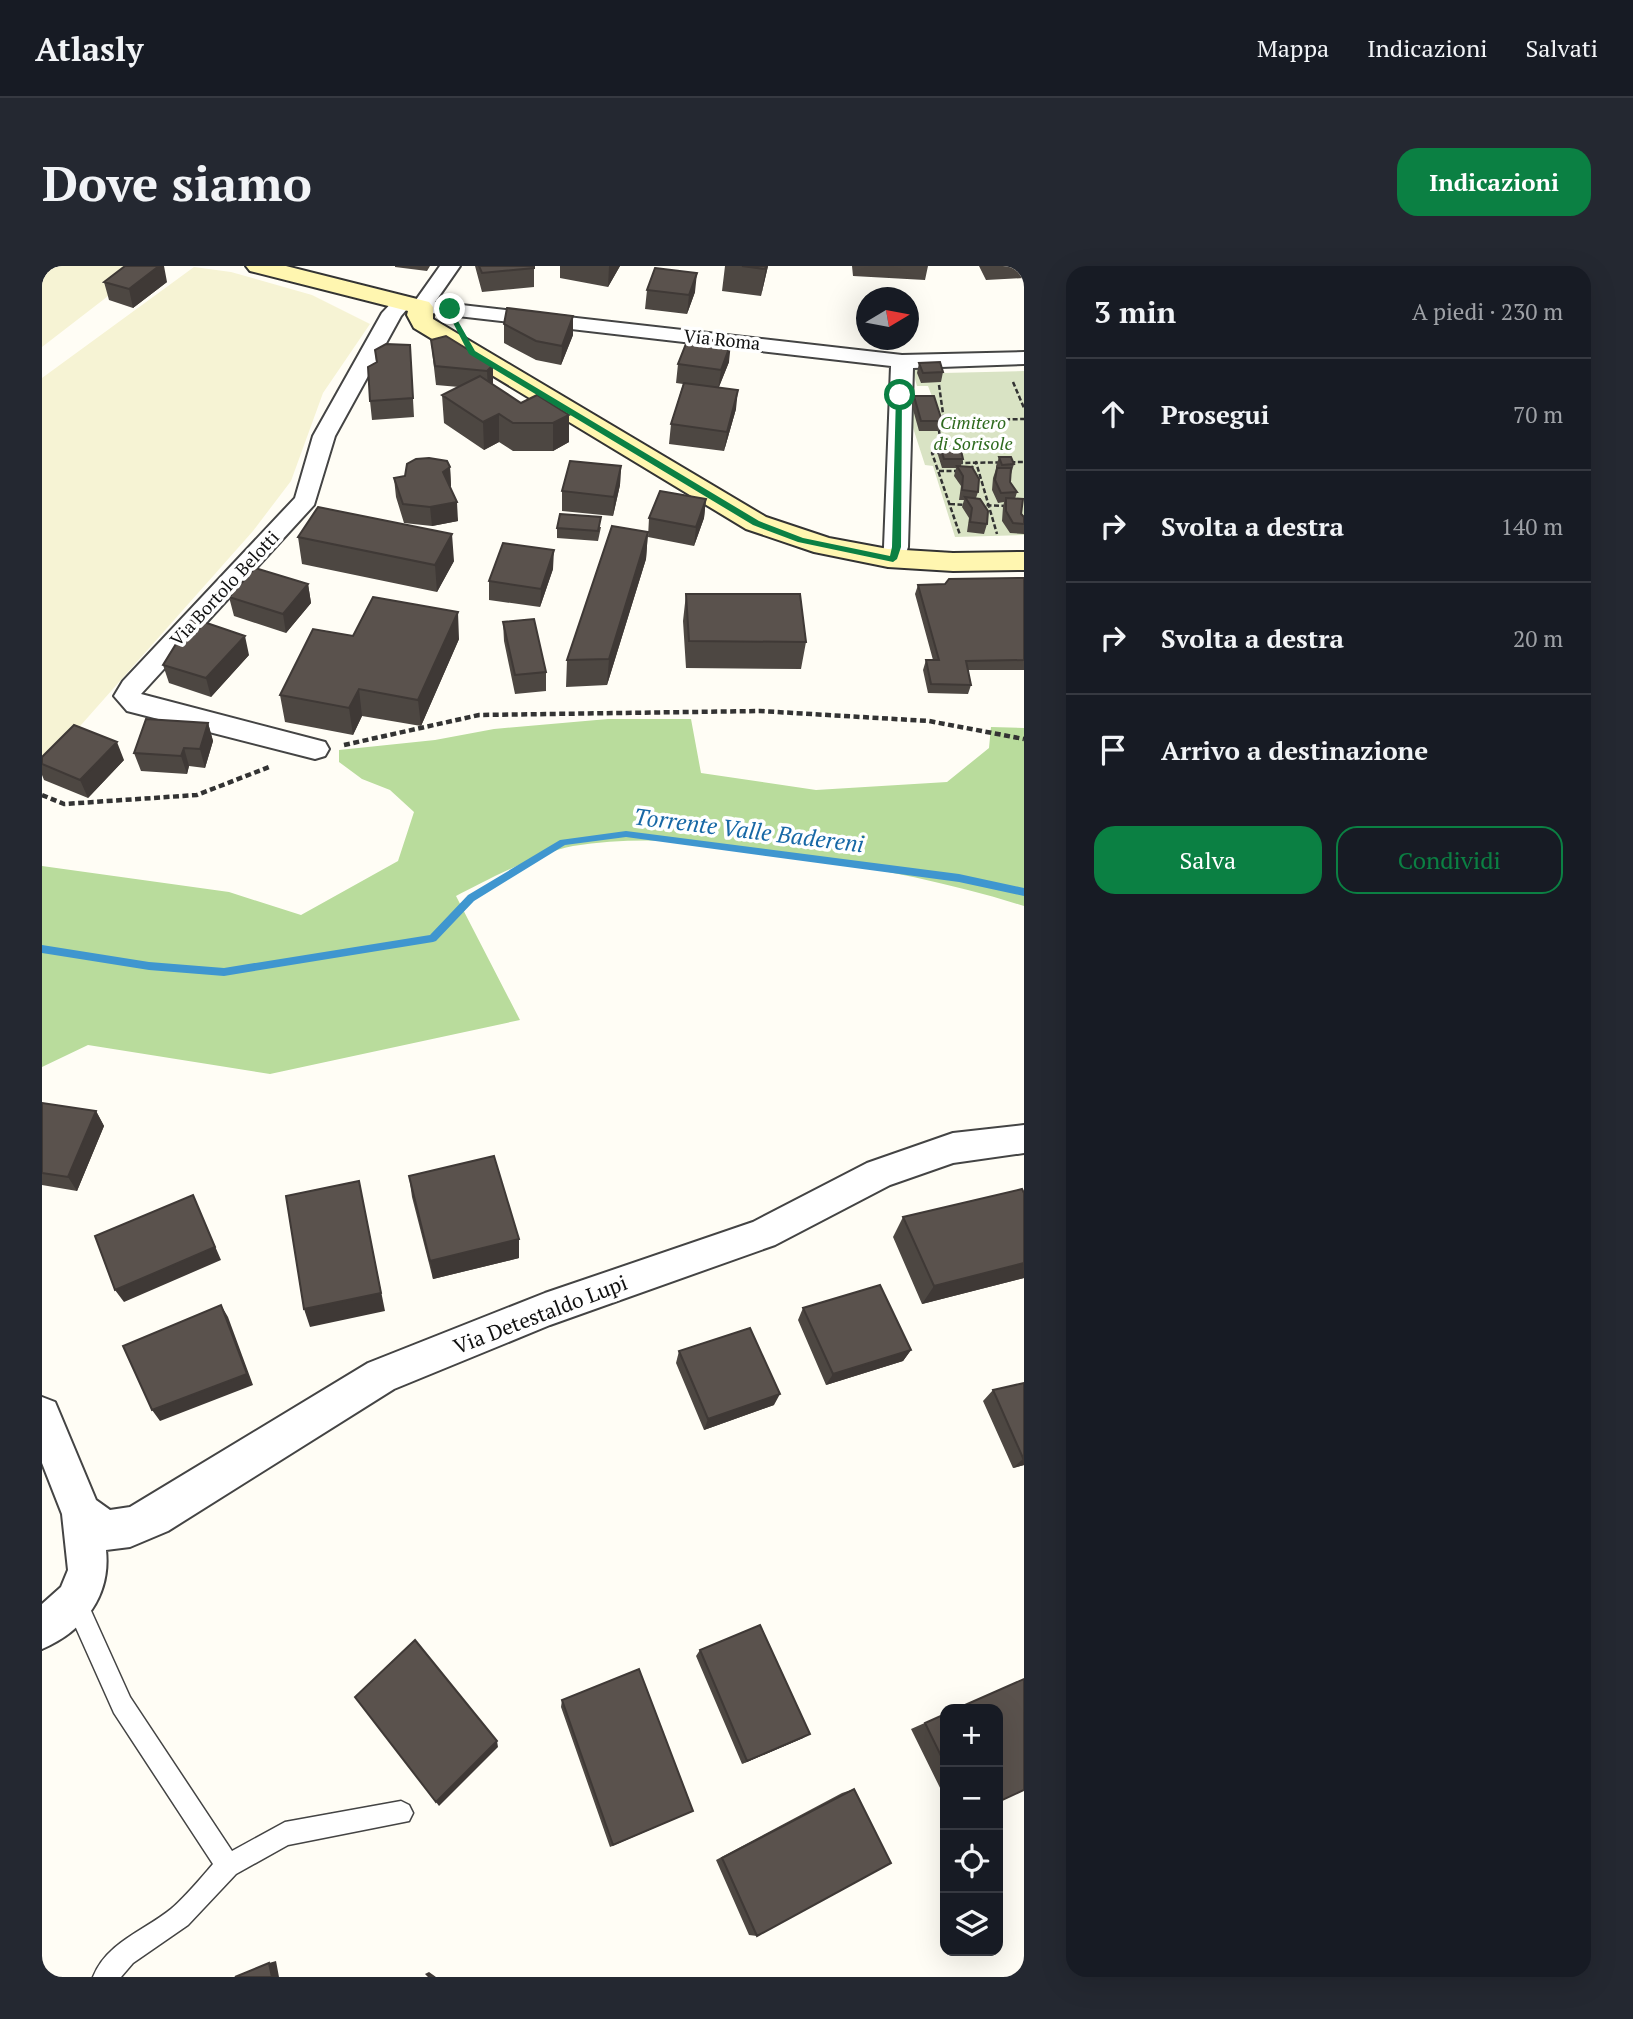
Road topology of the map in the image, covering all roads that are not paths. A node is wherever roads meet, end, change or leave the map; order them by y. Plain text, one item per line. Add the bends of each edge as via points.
1 (258, 266) edge
2 (450, 266) edge
3 (412, 304) junction
4 (450, 309) junction
5 (472, 352) junction
6 (1024, 358) edge
7 (902, 360) junction
8 (893, 559) junction
9 (1024, 561) edge
10 (315, 749) road end
11 (1024, 1139) edge
12 (42, 1415) edge
13 (82, 1514) junction
14 (75, 1601) junction
15 (42, 1628) edge
16 (401, 1813) dead end
17 (228, 1866) junction
18 (105, 1977) edge

1 - 3 street
2 - 3 street
3 - 4 street, Via Roma
3 - 5 street via 423,323
3 - 10 street, Via Bortolo Belotti via 392,313 324,436 306,500 127,696 136,704
4 - 5 street
4 - 7 street, Via Roma
5 - 8 street via 756,523 801,540
6 - 7 street, Via Roma
7 - 8 street
8 - 9 street via 947,564
11 - 13 street, Via Detestaldo Lupi via 953,1148 879,1174 763,1234 545,1310 381,1376 155,1517 130,1527 106,1530
12 - 13 street
13 - 14 street via 88,1571
14 - 15 street
14 - 17 lane via 122,1705
16 - 17 lane via 285,1834
17 - 18 lane via 180,1917 124,1954

